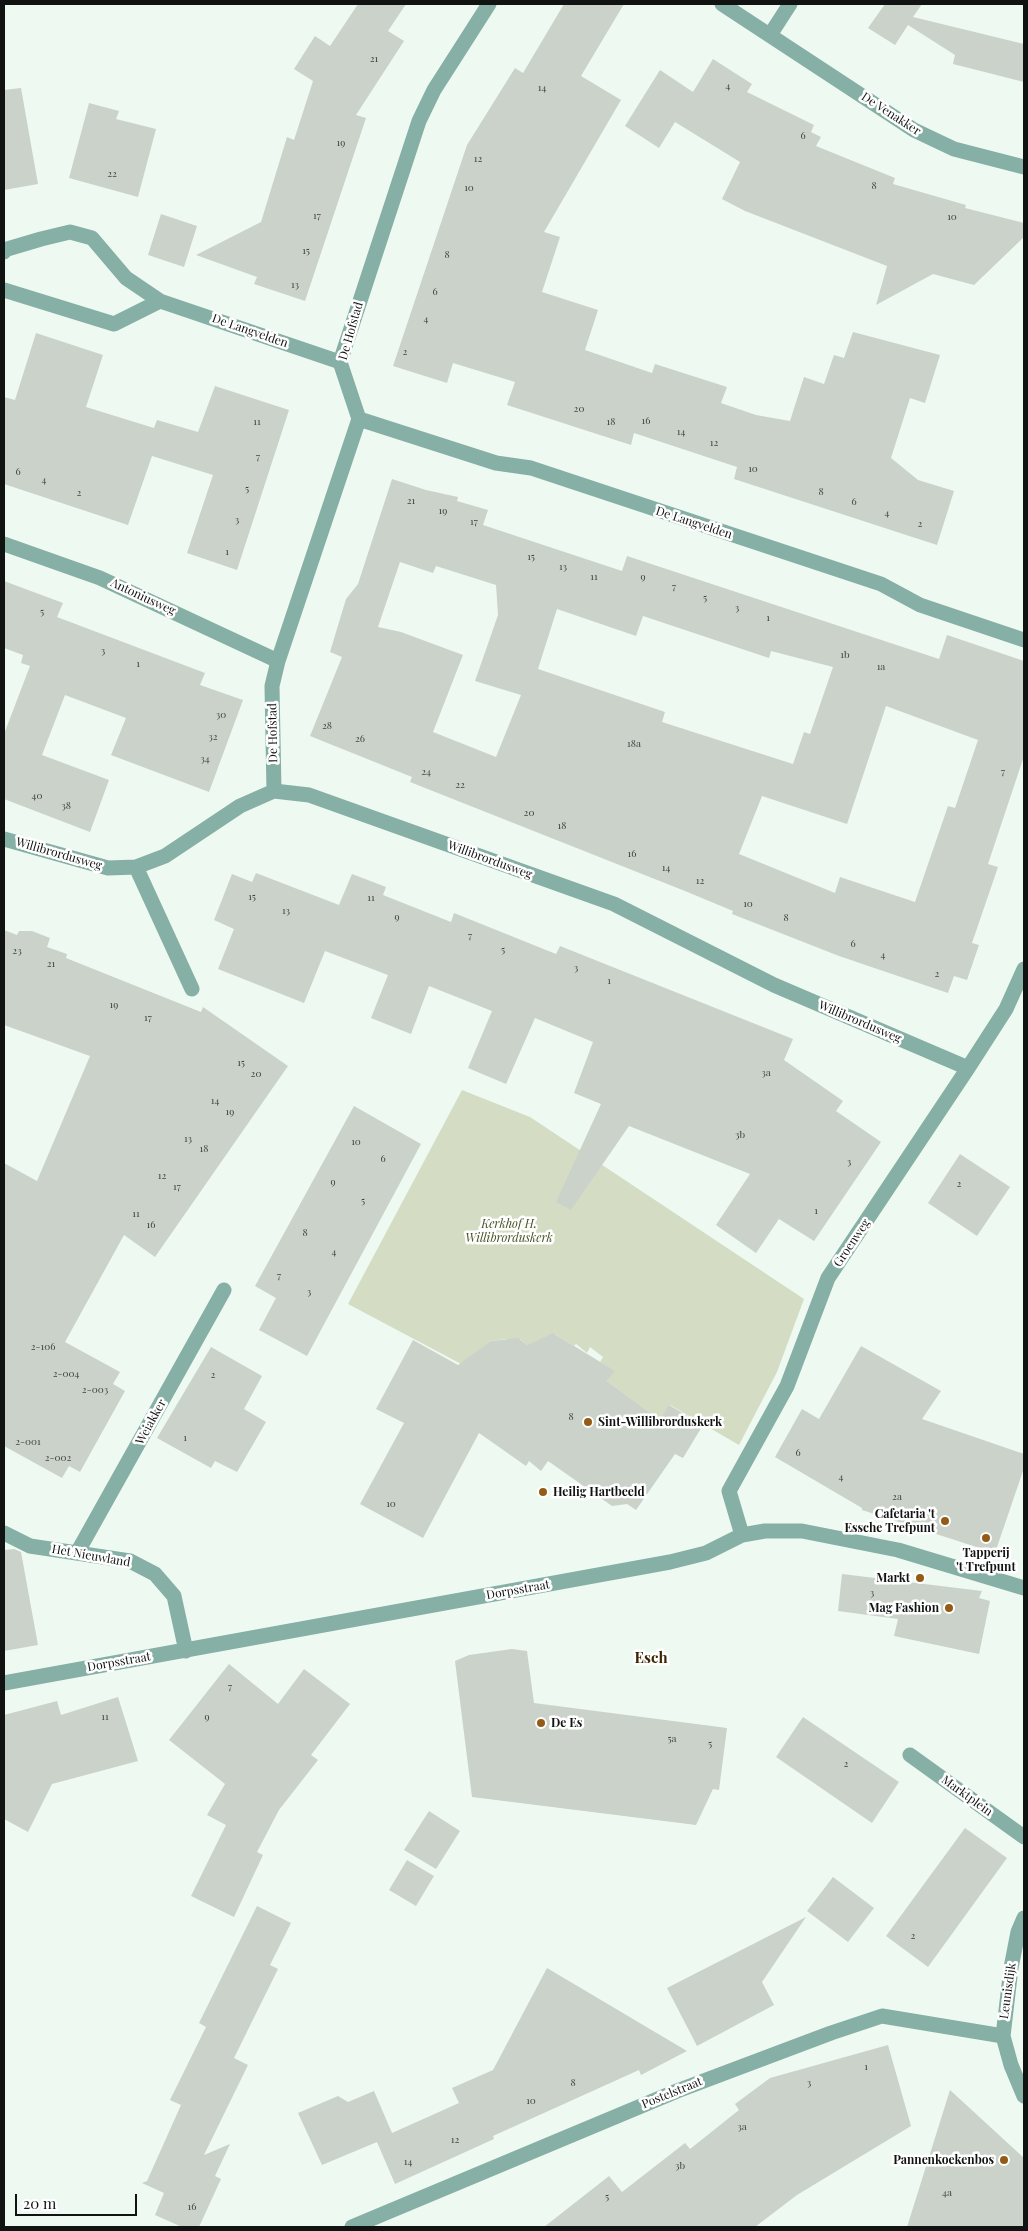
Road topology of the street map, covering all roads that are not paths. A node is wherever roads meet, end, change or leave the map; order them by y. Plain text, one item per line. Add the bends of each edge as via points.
1 (490, 4) edge
2 (722, 4) edge
3 (790, 4) edge
4 (770, 35) junction
5 (1024, 166) edge
6 (4, 252) edge
7 (4, 290) edge
8 (160, 301) junction
9 (340, 362) junction
10 (359, 419) junction
11 (4, 544) edge
12 (1024, 640) edge
13 (278, 661) junction
14 (274, 791) junction
15 (4, 839) edge
16 (136, 867) junction
17 (1024, 969) edge
18 (192, 990) dead end
19 (968, 1068) junction
20 (224, 1290) dead end
21 (4, 1533) edge
22 (742, 1535) junction
23 (77, 1553) junction
24 (1024, 1588) edge
25 (186, 1651) junction
26 (4, 1682) edge
27 (910, 1755) dead end
28 (1024, 1837) edge
29 (1024, 1918) edge
30 (1003, 2036) junction
31 (1024, 2096) edge
32 (352, 2227) edge

1 - 9 street, De Hofstad via 434,90 419,121
2 - 4 street, De Venakker
3 - 4 street
4 - 5 street, De Venakker via 914,130 954,149
6 - 8 street, De Langvelden via 70,232 92,238 126,278
7 - 8 street via 114,324
8 - 9 street, De Langvelden
9 - 10 street, De Hofstad
10 - 12 street, De Langvelden via 496,463 530,468 881,584 920,605
10 - 13 street, De Hofstad
11 - 13 street, Antoniusweg via 100,578
13 - 14 street, De Hofstad via 272,686
14 - 16 street, Willibrordusweg via 240,806 165,856
14 - 19 street, Willibrordusweg via 309,795 614,904 774,985
15 - 16 street, Willibrordusweg via 108,868
16 - 18 street
17 - 19 street, Groenweg via 1006,1009
19 - 22 street, Groenweg via 828,1278 787,1386 729,1491
20 - 23 street, Weiakker
21 - 23 street, Het Nieuwland via 30,1546
22 - 24 street, Dorpsstraat via 802,1531 837,1537 898,1550
22 - 25 street, Dorpsstraat via 706,1553 670,1562
23 - 25 street, Het Nieuwland via 130,1561 155,1574 174,1596
25 - 26 street, Dorpsstraat
27 - 28 street, Marktplein
29 - 30 street, Leunisdijk via 1011,1968
30 - 31 street
30 - 32 street, Postelstraat via 882,2016 677,2091

